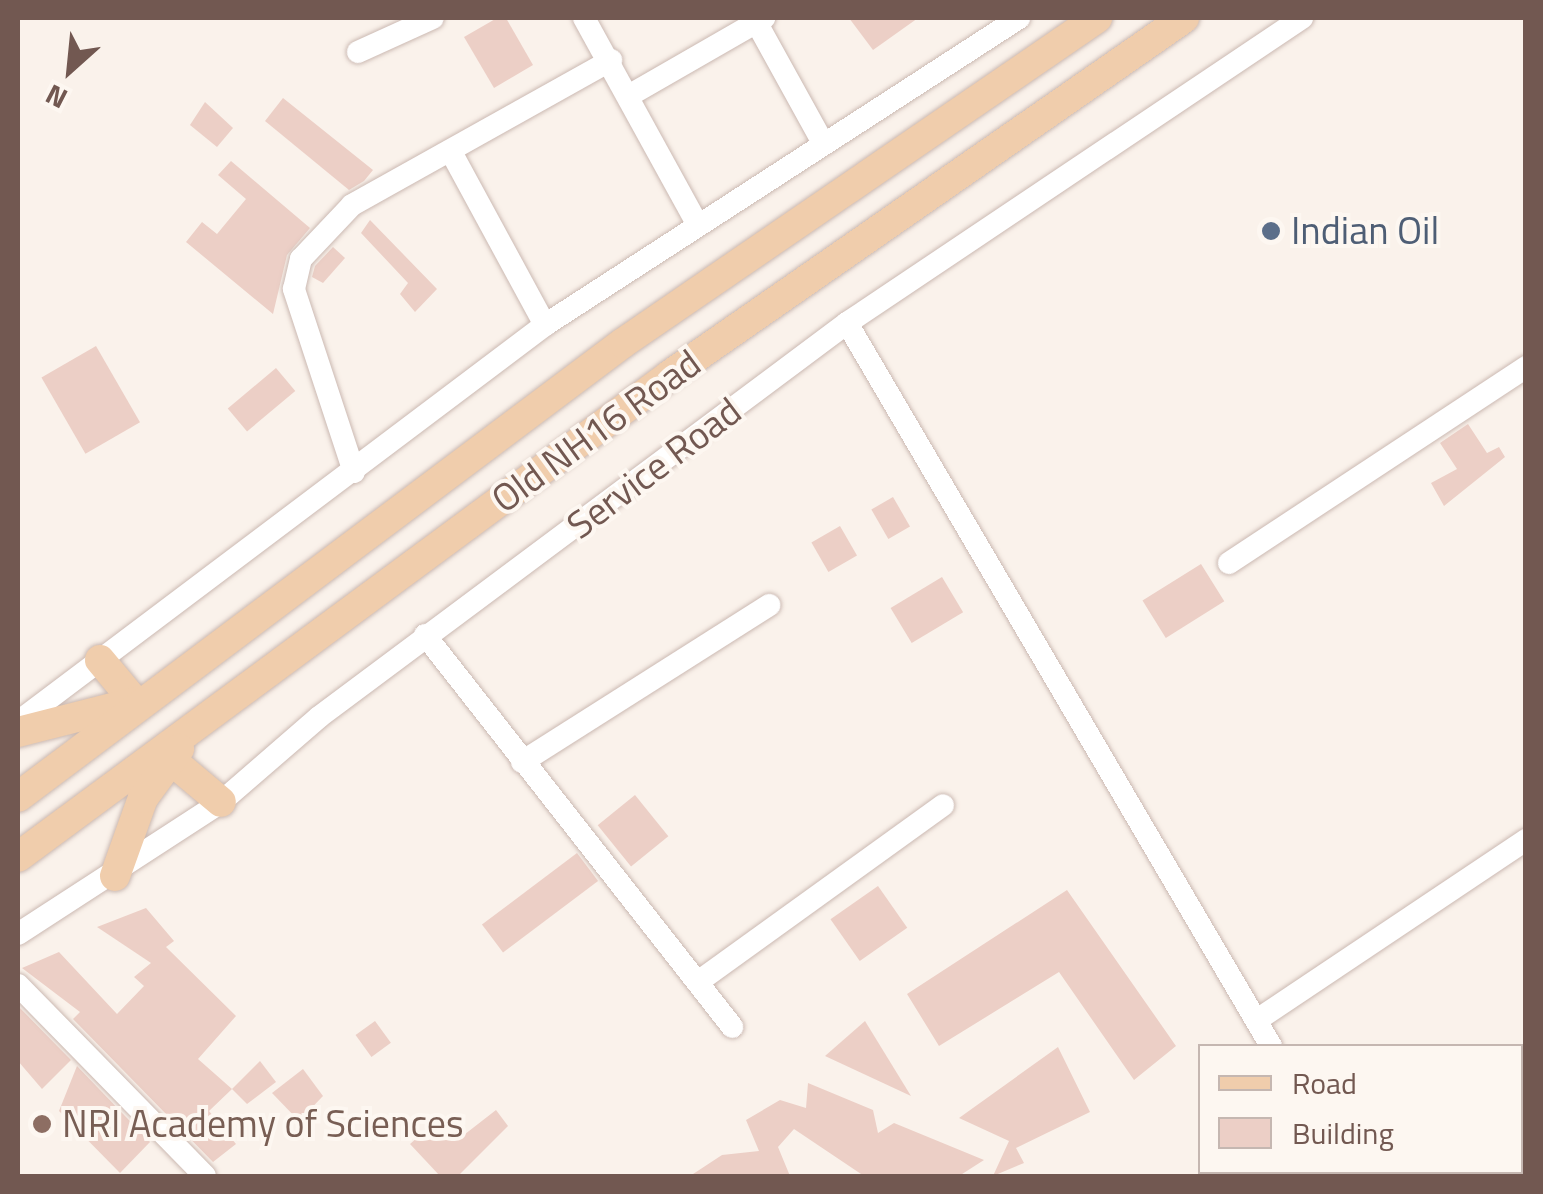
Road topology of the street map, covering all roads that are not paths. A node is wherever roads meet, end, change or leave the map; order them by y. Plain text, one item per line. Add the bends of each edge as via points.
1 (433, 18) edge
2 (584, 18) edge
3 (1019, 18) edge
4 (1097, 18) edge
5 (1184, 18) edge
6 (1302, 18) edge
7 (758, 19) edge
8 (358, 52) dead end
9 (611, 60) junction
10 (630, 95) junction
11 (822, 141) junction
12 (451, 152) junction
13 (696, 222) junction
14 (847, 323) junction
15 (546, 325) junction
16 (1526, 367) edge
17 (354, 472) junction
18 (1228, 564) dead end
19 (769, 605) dead end
20 (425, 636) junction
21 (100, 660) junction
22 (146, 698) junction
23 (18, 722) edge
24 (198, 723) junction
25 (18, 732) edge
26 (171, 760) junction
27 (522, 762) junction
28 (18, 797) edge
29 (222, 802) junction
30 (942, 805) dead end
31 (1526, 840) edge
32 (18, 857) edge
33 (115, 876) junction
34 (18, 934) edge
35 (698, 982) junction
36 (18, 985) edge
37 (1256, 1020) junction
38 (732, 1027) dead end
39 (1270, 1044) edge
40 (205, 1176) edge

1 - 8 street
2 - 9 street
3 - 11 street
4 - 22 main road, Old NH16 Road via 623,343
5 - 24 main road, Old NH16 Road via 670,375
6 - 14 street, Service Road
7 - 10 street
7 - 11 street
9 - 10 street
9 - 12 street
10 - 13 street
11 - 13 street
12 - 15 street
12 - 17 street via 340,214 294,270
13 - 15 street
14 - 20 street, Service Road
14 - 37 street
15 - 17 street
16 - 18 street
17 - 21 street
19 - 27 street
20 - 27 street
20 - 29 street, Service Road
21 - 22 main road
21 - 23 street
22 - 25 main road
22 - 28 main road, Old NH16 Road
24 - 26 main road
24 - 32 main road, Old NH16 Road
26 - 29 main road
26 - 33 main road via 143,798
27 - 35 street
29 - 33 street, Service Road
30 - 35 street
31 - 37 street
33 - 34 street, Service Road
35 - 38 street
36 - 40 street
37 - 39 street

